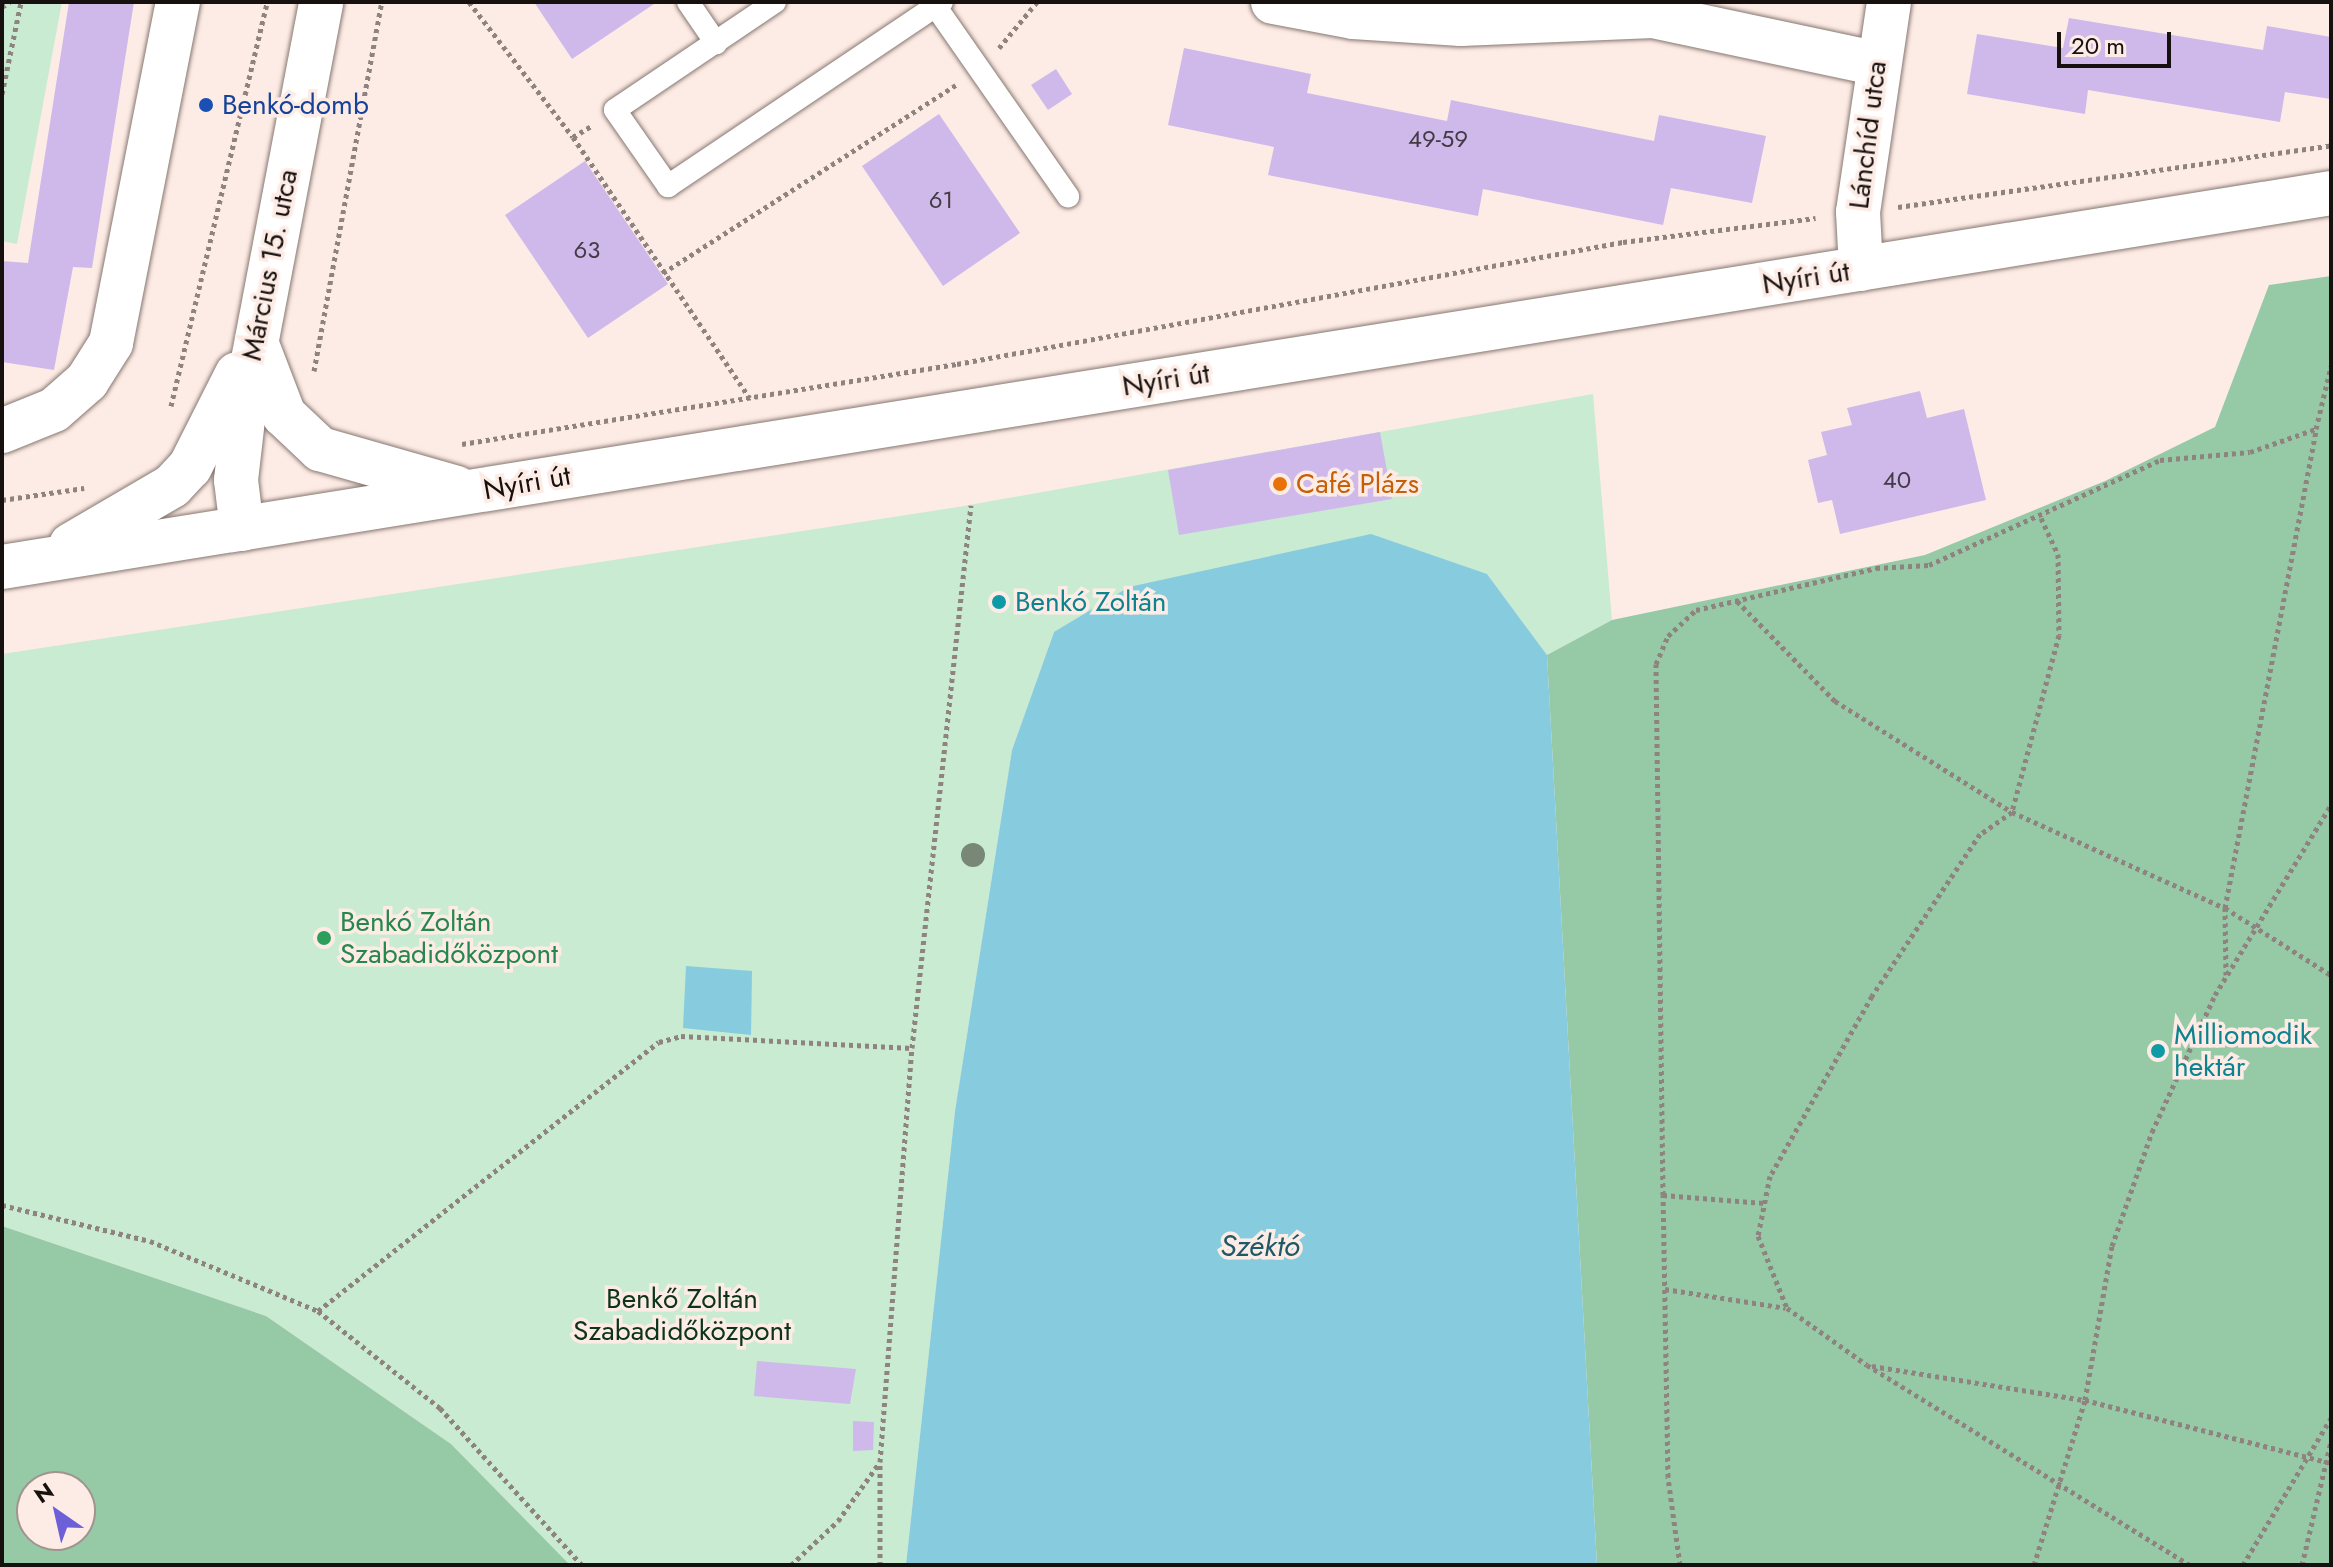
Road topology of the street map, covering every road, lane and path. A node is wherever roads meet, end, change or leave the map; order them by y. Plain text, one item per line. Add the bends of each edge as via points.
1 (10, 2) edge
2 (21, 2) edge
3 (178, 2) edge
4 (267, 2) edge
5 (321, 2) edge
6 (382, 2) edge
7 (469, 2) edge
8 (688, 2) edge
9 (775, 2) edge
10 (1037, 2) edge
11 (1273, 2) edge
12 (1889, 2) edge
13 (939, 4) edge
14 (2, 7) edge
15 (1330, 7) edge
16 (1675, 11) edge
17 (2, 38) edge
18 (13, 40) junction
19 (716, 43) junction
20 (1875, 63) junction
21 (980, 70) junction
22 (2, 94) edge
23 (2331, 145) edge
24 (2331, 193) edge
25 (1068, 196) dead end
26 (1858, 212) junction
27 (1861, 269) junction
28 (663, 273) junction
29 (257, 332) junction
30 (2331, 366) edge
31 (314, 382) dead end
32 (750, 398) junction
33 (169, 414) dead end
34 (2316, 429) junction
35 (2, 431) edge
36 (456, 445) dead end
37 (101, 485) dead end
38 (473, 492) junction
39 (2, 500) edge
40 (971, 505) dead end
41 (2041, 518) junction
42 (242, 529) junction
43 (22, 564) edge
44 (1737, 601) junction
45 (2331, 805) edge
46 (2012, 812) junction
47 (2225, 908) junction
48 (2253, 927) junction
49 (2226, 975) junction
50 (2331, 975) edge
51 (912, 1048) junction
52 (1663, 1195) junction
53 (1764, 1203) junction
54 (2, 1205) edge
55 (1665, 1289) junction
56 (1787, 1308) junction
57 (318, 1311) junction
58 (1867, 1365) junction
59 (2085, 1400) junction
60 (2331, 1418) edge
61 (2331, 1441) edge
62 (2305, 1458) junction
63 (2323, 1459) junction
64 (880, 1462) junction
65 (2331, 1463) edge
66 (2059, 1482) junction
67 (582, 1565) edge
68 (791, 1565) edge
69 (880, 1565) edge
70 (1680, 1565) edge
71 (2034, 1565) edge
72 (2190, 1565) edge
73 (2243, 1565) edge
74 (2302, 1565) edge

1 - 14 path
2 - 18 path
3 - 35 street via 111,343 87,381 54,410
4 - 33 path
5 - 29 street, Március 15. utca
6 - 31 path
7 - 28 path via 573,137
8 - 19 lane
9 - 19 lane
10 - 21 path
11 - 15 street
12 - 20 street, Lánchíd utca
13 - 19 lane via 668,186 615,110
13 - 21 lane
15 - 16 street via 1461,24
16 - 20 street
17 - 18 path
18 - 22 path
20 - 26 street, Lánchíd utca
21 - 25 lane
21 - 28 path
23 - 26 path
24 - 27 street, Nyíri út
26 - 27 street, Lánchíd utca
26 - 32 path via 1623,242
27 - 38 street, Nyíri út
28 - 32 path
29 - 38 street via 271,392 284,415 320,449
29 - 42 street, Március 15. utca via 236,480
29 - 43 street via 190,467 156,499
30 - 34 path
32 - 36 path
34 - 41 path via 2250,452 2160,460
34 - 47 path
37 - 39 path
38 - 42 street, Nyíri út
40 - 51 path
41 - 44 path via 1929,565 1876,568
41 - 46 path via 2058,554 2059,635
42 - 43 street, Nyíri út
44 - 46 path via 1835,701
44 - 52 path via 1696,610 1668,636 1656,664
45 - 48 path
46 - 47 path
46 - 53 path via 1980,834 1872,996 1770,1176
47 - 48 path
47 - 49 path
48 - 49 path
48 - 50 path
49 - 59 path via 2152,1132 2112,1246
51 - 57 path via 681,1036 659,1042
51 - 64 path
52 - 53 path
52 - 55 path
53 - 56 path via 1758,1236
54 - 57 path via 150,1241
55 - 56 path
55 - 70 path via 1668,1477
56 - 58 path
57 - 67 path via 440,1408
58 - 59 path
58 - 66 path
59 - 62 path
59 - 66 path
60 - 62 path
61 - 63 path
62 - 63 path
62 - 73 path
63 - 65 path
63 - 74 path
64 - 68 path via 838,1521
64 - 69 path
66 - 71 path
66 - 72 path

